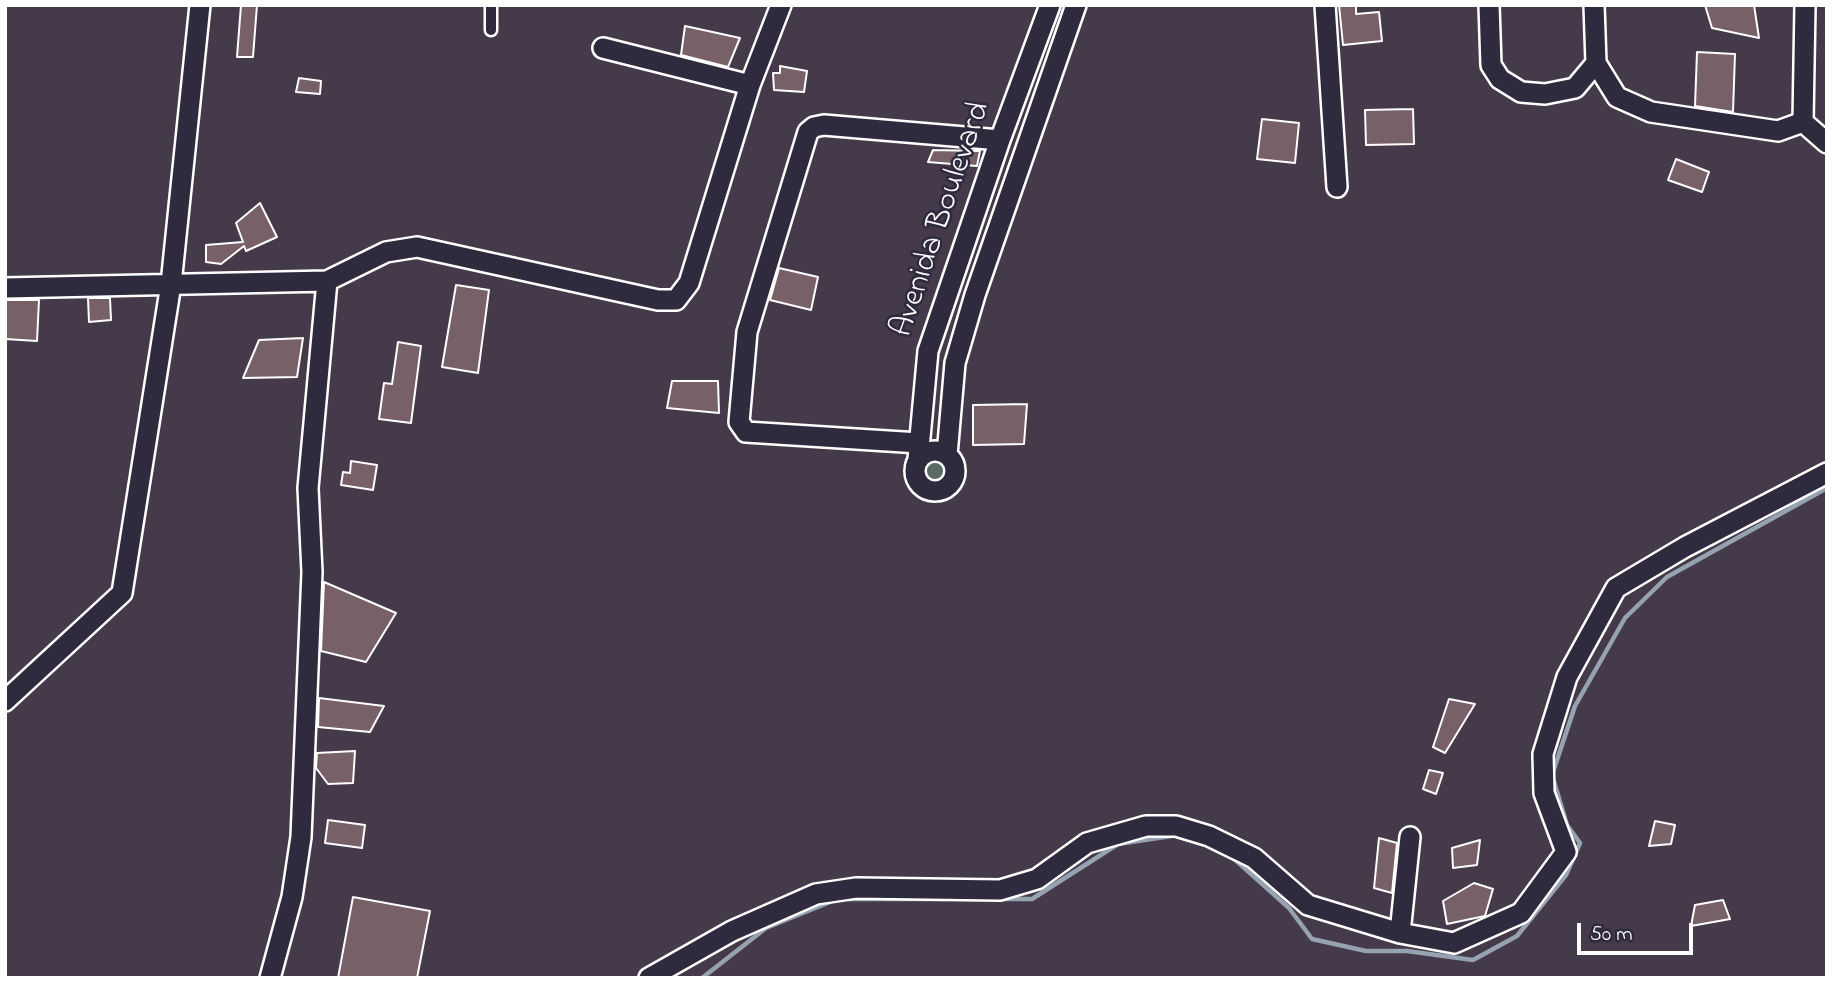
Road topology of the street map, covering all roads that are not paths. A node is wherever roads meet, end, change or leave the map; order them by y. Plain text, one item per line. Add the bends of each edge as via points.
1 (200, 5) edge
2 (491, 5) edge
3 (781, 5) edge
4 (1050, 5) edge
5 (1076, 5) edge
6 (1325, 5) edge
7 (1489, 5) edge
8 (1594, 5) edge
9 (1805, 5) edge
10 (491, 30) dead end
11 (603, 48) dead end
12 (1595, 63) junction
13 (750, 85) junction
14 (1803, 122) junction
15 (1000, 140) junction
16 (1827, 143) edge
17 (1337, 187) dead end
18 (327, 281) junction
19 (171, 284) junction
20 (5, 288) edge
21 (919, 451) junction
22 (947, 455) junction
23 (1827, 473) edge
24 (5, 701) edge
25 (1410, 837) dead end
26 (1400, 933) junction
27 (270, 978) edge
28 (649, 978) edge

1 - 19 street
2 - 10 lane
3 - 13 street
4 - 15 street, Avenida Boulevard
5 - 22 street, Avenida Boulevard via 955,363
6 - 17 street
7 - 12 street via 1491,65 1500,79 1521,92 1545,94 1575,88
8 - 12 street
9 - 14 street
11 - 13 street
12 - 14 street via 1617,97 1651,112 1778,131
13 - 18 street via 688,284 676,300 658,300 417,247 386,252
14 - 16 street
15 - 21 street, Avenida Boulevard via 928,351
15 - 21 street via 814,127 808,132 747,332 739,422 746,432
18 - 19 street
18 - 27 street via 308,488 312,572 301,837 292,897
19 - 20 street
19 - 24 street via 122,593
21 - 22 street
21 - 22 street via 915,472 919,484 938,490 953,479 954,466
23 - 26 street via 1616,588 1567,677 1543,754 1544,793 1566,852 1521,912 1454,943
25 - 26 street
26 - 28 street via 1308,905 1254,858 1209,836 1176,826 1146,825 1087,843 1037,879 1000,890 856,888 816,894 732,931

